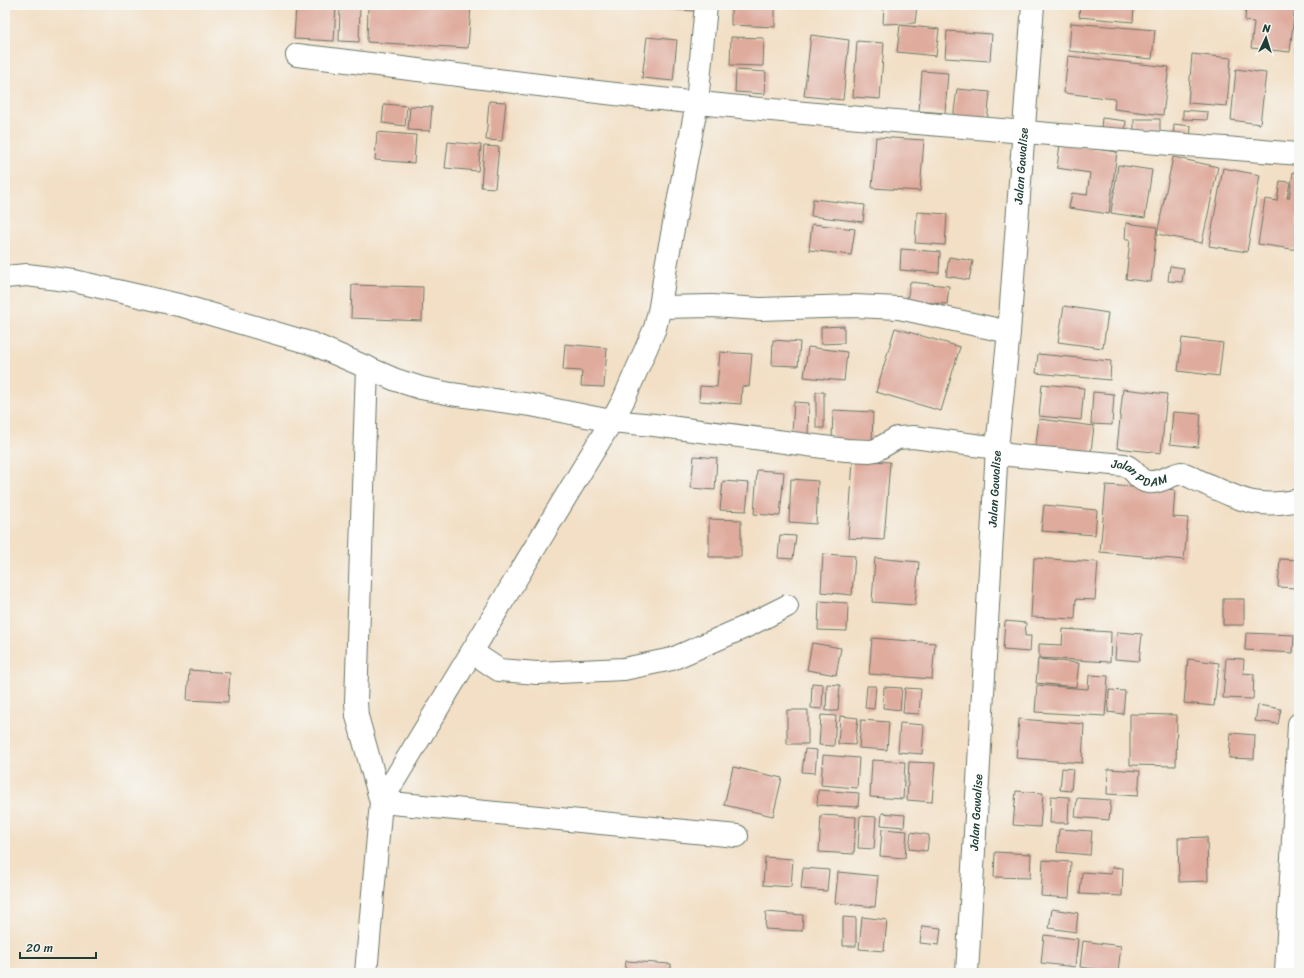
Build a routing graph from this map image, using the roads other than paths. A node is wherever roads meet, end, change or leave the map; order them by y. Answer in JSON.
{"nodes":[{"id":1,"x":706,"y":5,"type":"edge"},
{"id":2,"x":1033,"y":5,"type":"edge"},
{"id":3,"x":297,"y":55,"type":"dead end"},
{"id":4,"x":697,"y":103,"type":"junction"},
{"id":5,"x":1024,"y":132,"type":"junction"},
{"id":6,"x":1299,"y":154,"type":"edge"},
{"id":7,"x":5,"y":277,"type":"edge"},
{"id":8,"x":660,"y":307,"type":"junction"},
{"id":9,"x":1009,"y":332,"type":"junction"},
{"id":10,"x":367,"y":367,"type":"junction"},
{"id":11,"x":611,"y":421,"type":"junction"},
{"id":12,"x":997,"y":451,"type":"junction"},
{"id":13,"x":1299,"y":500,"type":"edge"},
{"id":14,"x":787,"y":606,"type":"dead end"},
{"id":15,"x":472,"y":652,"type":"junction"},
{"id":16,"x":1299,"y":724,"type":"edge"},
{"id":17,"x":381,"y":802,"type":"junction"},
{"id":18,"x":737,"y":836,"type":"dead end"},
{"id":19,"x":366,"y":973,"type":"edge"},
{"id":20,"x":967,"y":973,"type":"edge"},
{"id":21,"x":1286,"y":973,"type":"edge"}],
"edges":[{"from":1,"to":4,"type":"street"},
{"from":2,"to":5,"type":"street","name":"Jalan Gawalise"},
{"from":3,"to":4,"type":"street"},
{"from":4,"to":5,"type":"street"},
{"from":4,"to":8,"type":"street"},
{"from":5,"to":6,"type":"street"},
{"from":5,"to":9,"type":"street","name":"Jalan Gawalise"},
{"from":7,"to":10,"type":"street","name":"Jalan PDAM"},
{"from":8,"to":9,"type":"street"},
{"from":8,"to":11,"type":"street"},
{"from":9,"to":12,"type":"street","name":"Jalan Gawalise"},
{"from":10,"to":11,"type":"street","name":"Jalan PDAM"},
{"from":10,"to":17,"type":"street"},
{"from":11,"to":12,"type":"street","name":"Jalan PDAM"},
{"from":11,"to":15,"type":"street"},
{"from":12,"to":13,"type":"street","name":"Jalan PDAM"},
{"from":12,"to":20,"type":"street","name":"Jalan Gawalise"},
{"from":14,"to":15,"type":"street"},
{"from":15,"to":17,"type":"street"},
{"from":16,"to":21,"type":"street"},
{"from":17,"to":18,"type":"street"},
{"from":17,"to":19,"type":"street"}]}
